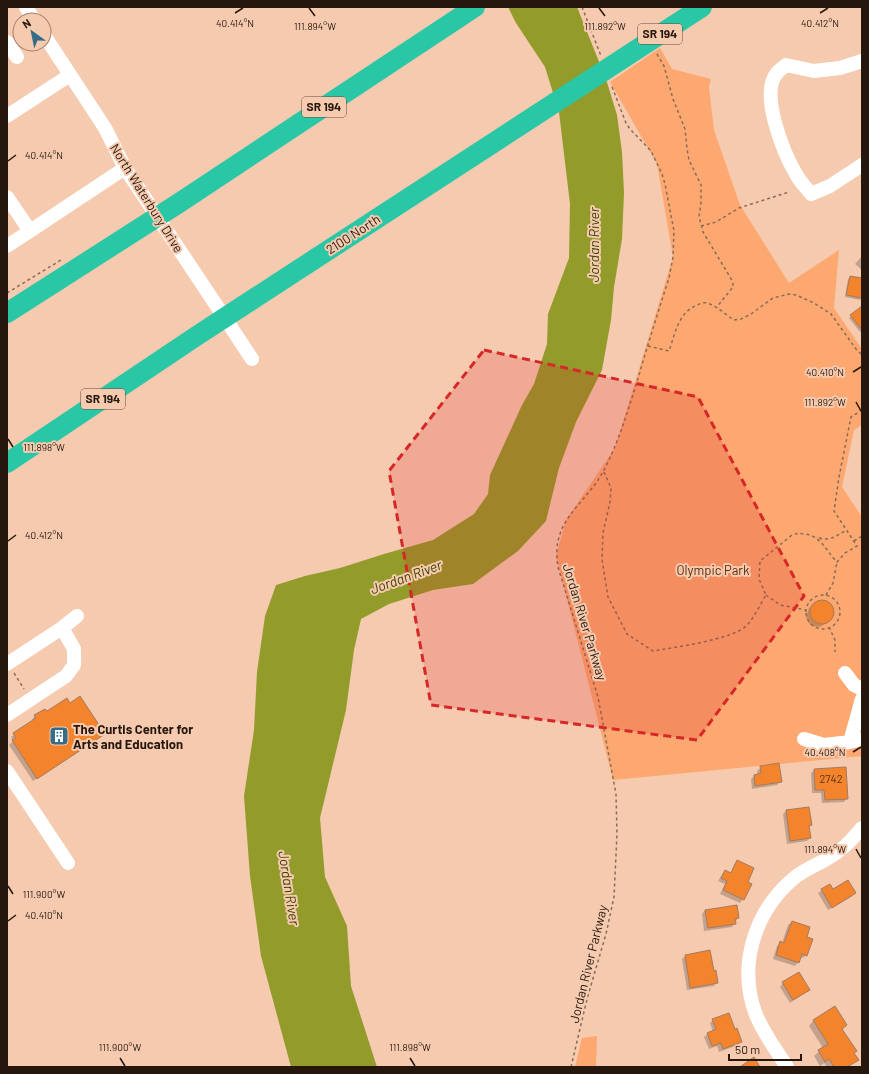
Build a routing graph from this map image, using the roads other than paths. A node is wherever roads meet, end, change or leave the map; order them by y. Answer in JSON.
{"nodes":[{"id":1,"x":702,"y":7,"type":"edge"},
{"id":2,"x":472,"y":9,"type":"edge"},
{"id":3,"x":7,"y":42,"type":"edge"},
{"id":4,"x":52,"y":47,"type":"edge"},
{"id":5,"x":17,"y":58,"type":"dead end"},
{"id":6,"x":862,"y":61,"type":"edge"},
{"id":7,"x":70,"y":75,"type":"junction"},
{"id":8,"x":7,"y":116,"type":"edge"},
{"id":9,"x":862,"y":165,"type":"edge"},
{"id":10,"x":125,"y":168,"type":"junction"},
{"id":11,"x":7,"y":197,"type":"edge"},
{"id":12,"x":30,"y":231,"type":"junction"},
{"id":13,"x":7,"y":246,"type":"edge"},
{"id":14,"x":7,"y":313,"type":"edge"},
{"id":15,"x":252,"y":359,"type":"dead end"},
{"id":16,"x":7,"y":463,"type":"edge"},
{"id":17,"x":77,"y":616,"type":"dead end"},
{"id":18,"x":62,"y":628,"type":"junction"},
{"id":19,"x":11,"y":669,"type":"edge"},
{"id":20,"x":845,"y":672,"type":"dead end"},
{"id":21,"x":862,"y":689,"type":"edge"},
{"id":22,"x":862,"y":699,"type":"edge"},
{"id":23,"x":7,"y":715,"type":"edge"},
{"id":24,"x":804,"y":739,"type":"dead end"},
{"id":25,"x":856,"y":741,"type":"edge"},
{"id":26,"x":7,"y":771,"type":"edge"},
{"id":27,"x":862,"y":828,"type":"edge"},
{"id":28,"x":68,"y":863,"type":"dead end"},
{"id":29,"x":787,"y":1067,"type":"edge"}],
"edges":[{"from":1,"to":16,"type":"highway","name":"2100 North","number":"SR 194"},
{"from":2,"to":14,"type":"highway","number":"SR 194"},
{"from":3,"to":5,"type":"street"},
{"from":4,"to":7,"type":"street","name":"North Waterbury Drive"},
{"from":6,"to":9,"type":"street"},
{"from":7,"to":8,"type":"street"},
{"from":7,"to":10,"type":"street","name":"North Waterbury Drive"},
{"from":10,"to":12,"type":"street"},
{"from":10,"to":15,"type":"street","name":"North Waterbury Drive"},
{"from":11,"to":12,"type":"street"},
{"from":12,"to":13,"type":"street"},
{"from":17,"to":18,"type":"street"},
{"from":18,"to":19,"type":"street"},
{"from":18,"to":23,"type":"street"},
{"from":20,"to":21,"type":"street"},
{"from":22,"to":25,"type":"street"},
{"from":24,"to":25,"type":"street"},
{"from":26,"to":28,"type":"street"},
{"from":27,"to":29,"type":"street"}]}
